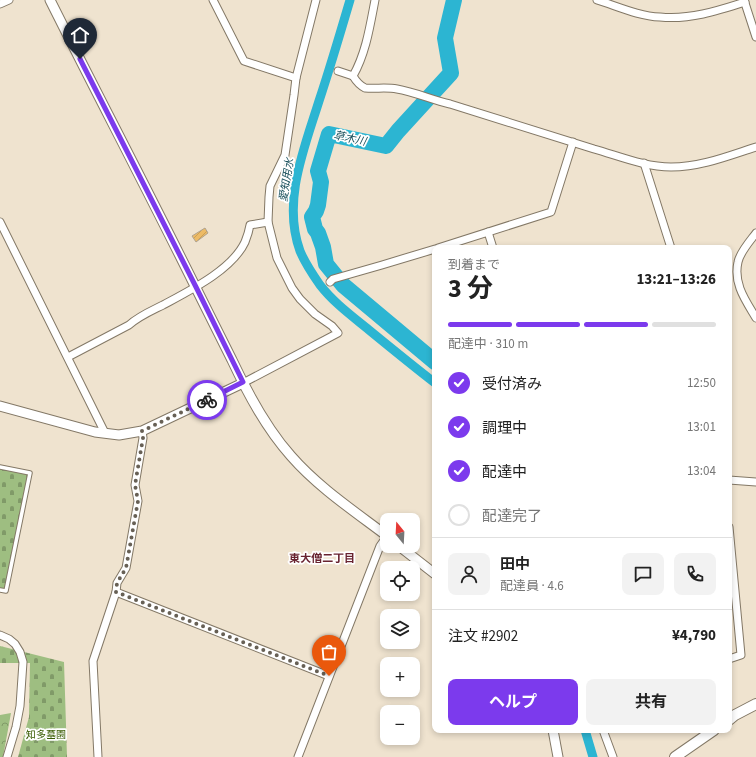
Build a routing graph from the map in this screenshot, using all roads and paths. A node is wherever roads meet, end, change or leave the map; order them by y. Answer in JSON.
{"nodes":[{"id":1,"x":9,"y":0,"type":"edge"},
{"id":2,"x":50,"y":0,"type":"edge"},
{"id":3,"x":213,"y":0,"type":"edge"},
{"id":4,"x":316,"y":0,"type":"edge"},
{"id":5,"x":375,"y":0,"type":"edge"},
{"id":6,"x":597,"y":0,"type":"edge"},
{"id":7,"x":745,"y":1,"type":"edge"},
{"id":8,"x":0,"y":4,"type":"edge"},
{"id":9,"x":756,"y":37,"type":"edge"},
{"id":10,"x":338,"y":71,"type":"dead end"},
{"id":11,"x":353,"y":76,"type":"junction"},
{"id":12,"x":296,"y":78,"type":"junction"},
{"id":13,"x":573,"y":142,"type":"junction"},
{"id":14,"x":756,"y":147,"type":"edge"},
{"id":15,"x":644,"y":164,"type":"junction"},
{"id":16,"x":0,"y":222,"type":"edge"},
{"id":17,"x":268,"y":222,"type":"junction"},
{"id":18,"x":488,"y":232,"type":"junction"},
{"id":19,"x":756,"y":233,"type":"edge"},
{"id":20,"x":447,"y":245,"type":"edge"},
{"id":21,"x":492,"y":245,"type":"edge"},
{"id":22,"x":670,"y":245,"type":"edge"},
{"id":23,"x":432,"y":250,"type":"edge"},
{"id":24,"x":330,"y":282,"type":"dead end"},
{"id":25,"x":196,"y":287,"type":"junction"},
{"id":26,"x":756,"y":318,"type":"edge"},
{"id":27,"x":68,"y":357,"type":"junction"},
{"id":28,"x":243,"y":382,"type":"junction"},
{"id":29,"x":0,"y":406,"type":"edge"},
{"id":30,"x":142,"y":431,"type":"junction"},
{"id":31,"x":105,"y":433,"type":"junction"},
{"id":32,"x":0,"y":468,"type":"edge"},
{"id":33,"x":732,"y":480,"type":"edge"},
{"id":34,"x":756,"y":482,"type":"edge"},
{"id":35,"x":380,"y":531,"type":"edge"},
{"id":36,"x":380,"y":546,"type":"edge"},
{"id":37,"x":408,"y":553,"type":"edge"},
{"id":38,"x":732,"y":559,"type":"edge"},
{"id":39,"x":432,"y":572,"type":"edge"},
{"id":40,"x":0,"y":590,"type":"edge"},
{"id":41,"x":116,"y":592,"type":"junction"},
{"id":42,"x":0,"y":635,"type":"edge"},
{"id":43,"x":732,"y":658,"type":"edge"},
{"id":44,"x":329,"y":676,"type":"junction"},
{"id":45,"x":756,"y":704,"type":"edge"},
{"id":46,"x":732,"y":718,"type":"edge"},
{"id":47,"x":554,"y":733,"type":"edge"},
{"id":48,"x":604,"y":733,"type":"edge"},
{"id":49,"x":710,"y":733,"type":"edge"},
{"id":50,"x":7,"y":757,"type":"edge"},
{"id":51,"x":98,"y":757,"type":"edge"},
{"id":52,"x":298,"y":757,"type":"edge"},
{"id":53,"x":558,"y":757,"type":"edge"},
{"id":54,"x":613,"y":757,"type":"edge"},
{"id":55,"x":675,"y":757,"type":"edge"}],
"edges":[{"from":1,"to":8,"type":"street"},
{"from":2,"to":25,"type":"street"},
{"from":3,"to":12,"type":"street"},
{"from":4,"to":12,"type":"street"},
{"from":5,"to":11,"type":"street"},
{"from":6,"to":7,"type":"street"},
{"from":7,"to":9,"type":"street"},
{"from":10,"to":11,"type":"street"},
{"from":11,"to":13,"type":"street"},
{"from":12,"to":17,"type":"street"},
{"from":13,"to":15,"type":"street"},
{"from":13,"to":18,"type":"street"},
{"from":14,"to":15,"type":"street"},
{"from":15,"to":22,"type":"street"},
{"from":16,"to":27,"type":"street"},
{"from":17,"to":25,"type":"street"},
{"from":17,"to":28,"type":"street"},
{"from":18,"to":20,"type":"street"},
{"from":18,"to":21,"type":"street"},
{"from":19,"to":26,"type":"street"},
{"from":23,"to":24,"type":"street"},
{"from":25,"to":27,"type":"street"},
{"from":25,"to":28,"type":"street"},
{"from":27,"to":31,"type":"street"},
{"from":28,"to":30,"type":"street"},
{"from":28,"to":35,"type":"street"},
{"from":29,"to":31,"type":"street"},
{"from":30,"to":31,"type":"street"},
{"from":30,"to":41,"type":"street"},
{"from":32,"to":40,"type":"lane"},
{"from":33,"to":34,"type":"street"},
{"from":36,"to":44,"type":"street"},
{"from":37,"to":39,"type":"street"},
{"from":38,"to":43,"type":"street"},
{"from":41,"to":44,"type":"street"},
{"from":41,"to":51,"type":"street"},
{"from":42,"to":50,"type":"street"},
{"from":44,"to":52,"type":"street"},
{"from":45,"to":46,"type":"main road"},
{"from":47,"to":53,"type":"street"},
{"from":48,"to":54,"type":"street"},
{"from":49,"to":55,"type":"main road"}]}
